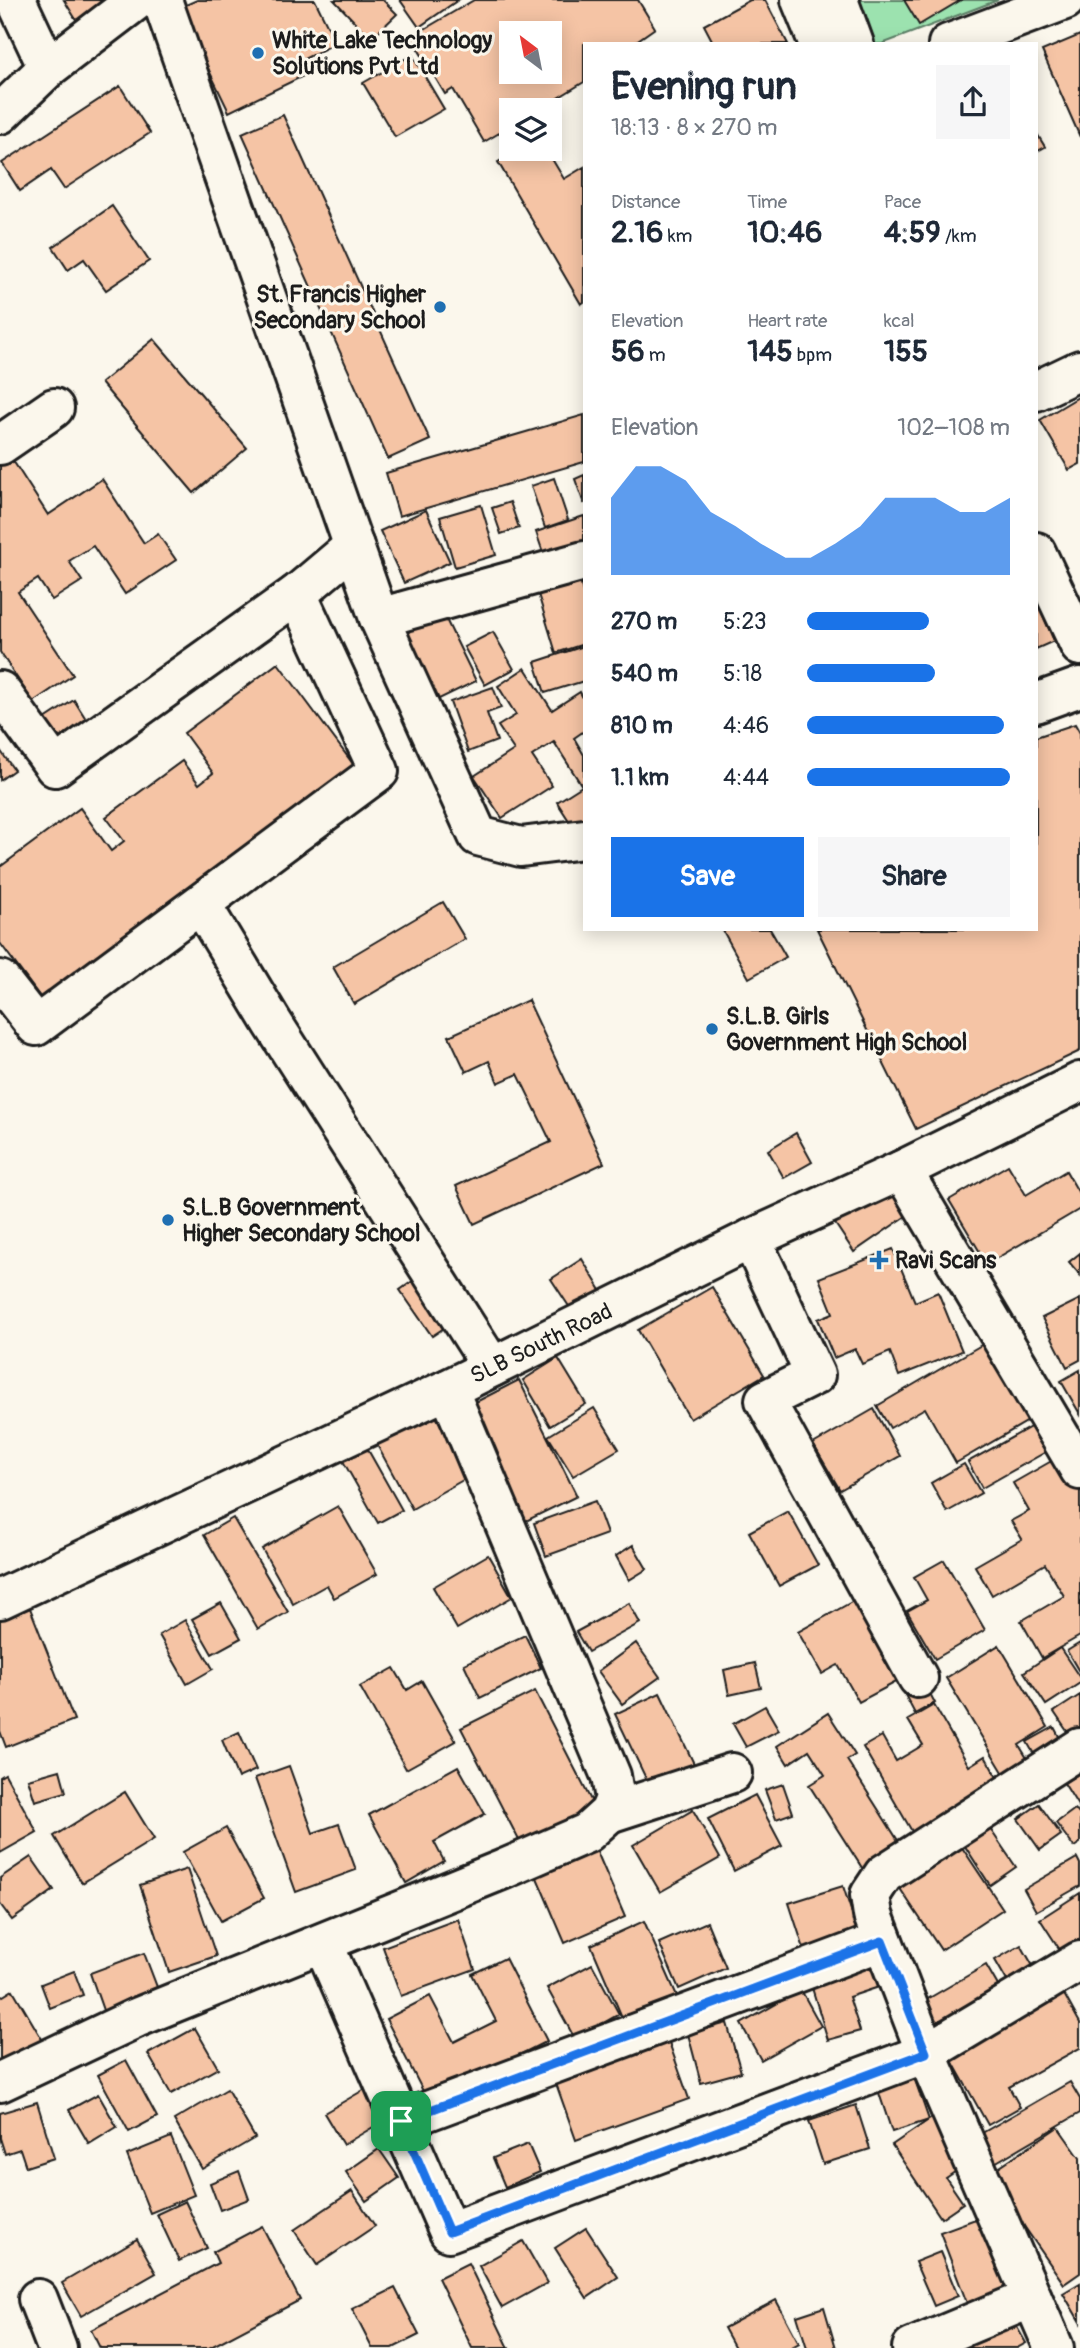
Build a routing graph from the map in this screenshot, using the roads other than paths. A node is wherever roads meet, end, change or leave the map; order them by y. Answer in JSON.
{"nodes":[{"id":1,"x":16,"y":0,"type":"edge"},
{"id":2,"x":137,"y":0,"type":"edge"},
{"id":3,"x":162,"y":0,"type":"edge"},
{"id":4,"x":801,"y":0,"type":"edge"},
{"id":5,"x":838,"y":0,"type":"edge"},
{"id":6,"x":1065,"y":0,"type":"edge"},
{"id":7,"x":818,"y":42,"type":"edge"},
{"id":8,"x":853,"y":42,"type":"edge"},
{"id":9,"x":953,"y":42,"type":"edge"},
{"id":10,"x":48,"y":68,"type":"junction"},
{"id":11,"x":0,"y":114,"type":"edge"},
{"id":12,"x":1080,"y":370,"type":"edge"},
{"id":13,"x":1038,"y":390,"type":"edge"},
{"id":14,"x":54,"y":408,"type":"dead end"},
{"id":15,"x":0,"y":445,"type":"edge"},
{"id":16,"x":354,"y":546,"type":"junction"},
{"id":17,"x":1038,"y":555,"type":"edge"},
{"id":18,"x":583,"y":561,"type":"edge"},
{"id":19,"x":298,"y":594,"type":"junction"},
{"id":20,"x":379,"y":618,"type":"junction"},
{"id":21,"x":1080,"y":646,"type":"edge"},
{"id":22,"x":1080,"y":687,"type":"edge"},
{"id":23,"x":0,"y":691,"type":"edge"},
{"id":24,"x":1038,"y":702,"type":"edge"},
{"id":25,"x":583,"y":839,"type":"edge"},
{"id":26,"x":201,"y":904,"type":"junction"},
{"id":27,"x":0,"y":980,"type":"edge"},
{"id":28,"x":1080,"y":1082,"type":"edge"},
{"id":29,"x":902,"y":1170,"type":"junction"},
{"id":30,"x":751,"y":1239,"type":"junction"},
{"id":31,"x":492,"y":1367,"type":"junction"},
{"id":32,"x":448,"y":1389,"type":"junction"},
{"id":33,"x":1080,"y":1470,"type":"edge"},
{"id":34,"x":0,"y":1599,"type":"edge"},
{"id":35,"x":918,"y":1678,"type":"dead end"},
{"id":36,"x":1080,"y":1748,"type":"edge"},
{"id":37,"x":732,"y":1773,"type":"dead end"},
{"id":38,"x":609,"y":1813,"type":"junction"},
{"id":39,"x":882,"y":1941,"type":"junction"},
{"id":40,"x":323,"y":1943,"type":"junction"},
{"id":41,"x":1080,"y":1961,"type":"edge"},
{"id":42,"x":926,"y":2053,"type":"junction"},
{"id":43,"x":0,"y":2082,"type":"edge"},
{"id":44,"x":401,"y":2121,"type":"junction"},
{"id":45,"x":1032,"y":2298,"type":"junction"},
{"id":46,"x":38,"y":2299,"type":"dead end"},
{"id":47,"x":1062,"y":2343,"type":"edge"},
{"id":48,"x":57,"y":2348,"type":"edge"},
{"id":49,"x":912,"y":2348,"type":"edge"}],
"edges":[{"from":1,"to":10,"type":"street"},
{"from":2,"to":10,"type":"street"},
{"from":3,"to":16,"type":"street"},
{"from":4,"to":7,"type":"street"},
{"from":5,"to":8,"type":"street"},
{"from":6,"to":9,"type":"street"},
{"from":10,"to":11,"type":"street"},
{"from":12,"to":13,"type":"street"},
{"from":14,"to":15,"type":"street"},
{"from":16,"to":19,"type":"street"},
{"from":16,"to":20,"type":"street"},
{"from":17,"to":21,"type":"street"},
{"from":18,"to":20,"type":"street"},
{"from":19,"to":23,"type":"street"},
{"from":19,"to":26,"type":"street"},
{"from":20,"to":25,"type":"street"},
{"from":22,"to":24,"type":"street"},
{"from":26,"to":27,"type":"street"},
{"from":26,"to":31,"type":"street"},
{"from":28,"to":29,"type":"street","name":"SLB South Road"},
{"from":29,"to":30,"type":"street","name":"SLB South Road"},
{"from":29,"to":33,"type":"street"},
{"from":30,"to":31,"type":"street","name":"SLB South Road"},
{"from":30,"to":35,"type":"street"},
{"from":31,"to":32,"type":"street","name":"SLB South Road"},
{"from":32,"to":34,"type":"street","name":"SLB South Road"},
{"from":32,"to":38,"type":"street"},
{"from":36,"to":39,"type":"street"},
{"from":37,"to":38,"type":"street"},
{"from":38,"to":40,"type":"street"},
{"from":39,"to":42,"type":"street"},
{"from":39,"to":44,"type":"street"},
{"from":40,"to":43,"type":"street"},
{"from":40,"to":44,"type":"street"},
{"from":41,"to":42,"type":"street"},
{"from":42,"to":44,"type":"street"},
{"from":42,"to":45,"type":"street"},
{"from":45,"to":47,"type":"street"},
{"from":45,"to":49,"type":"street"},
{"from":46,"to":48,"type":"street"}]}
